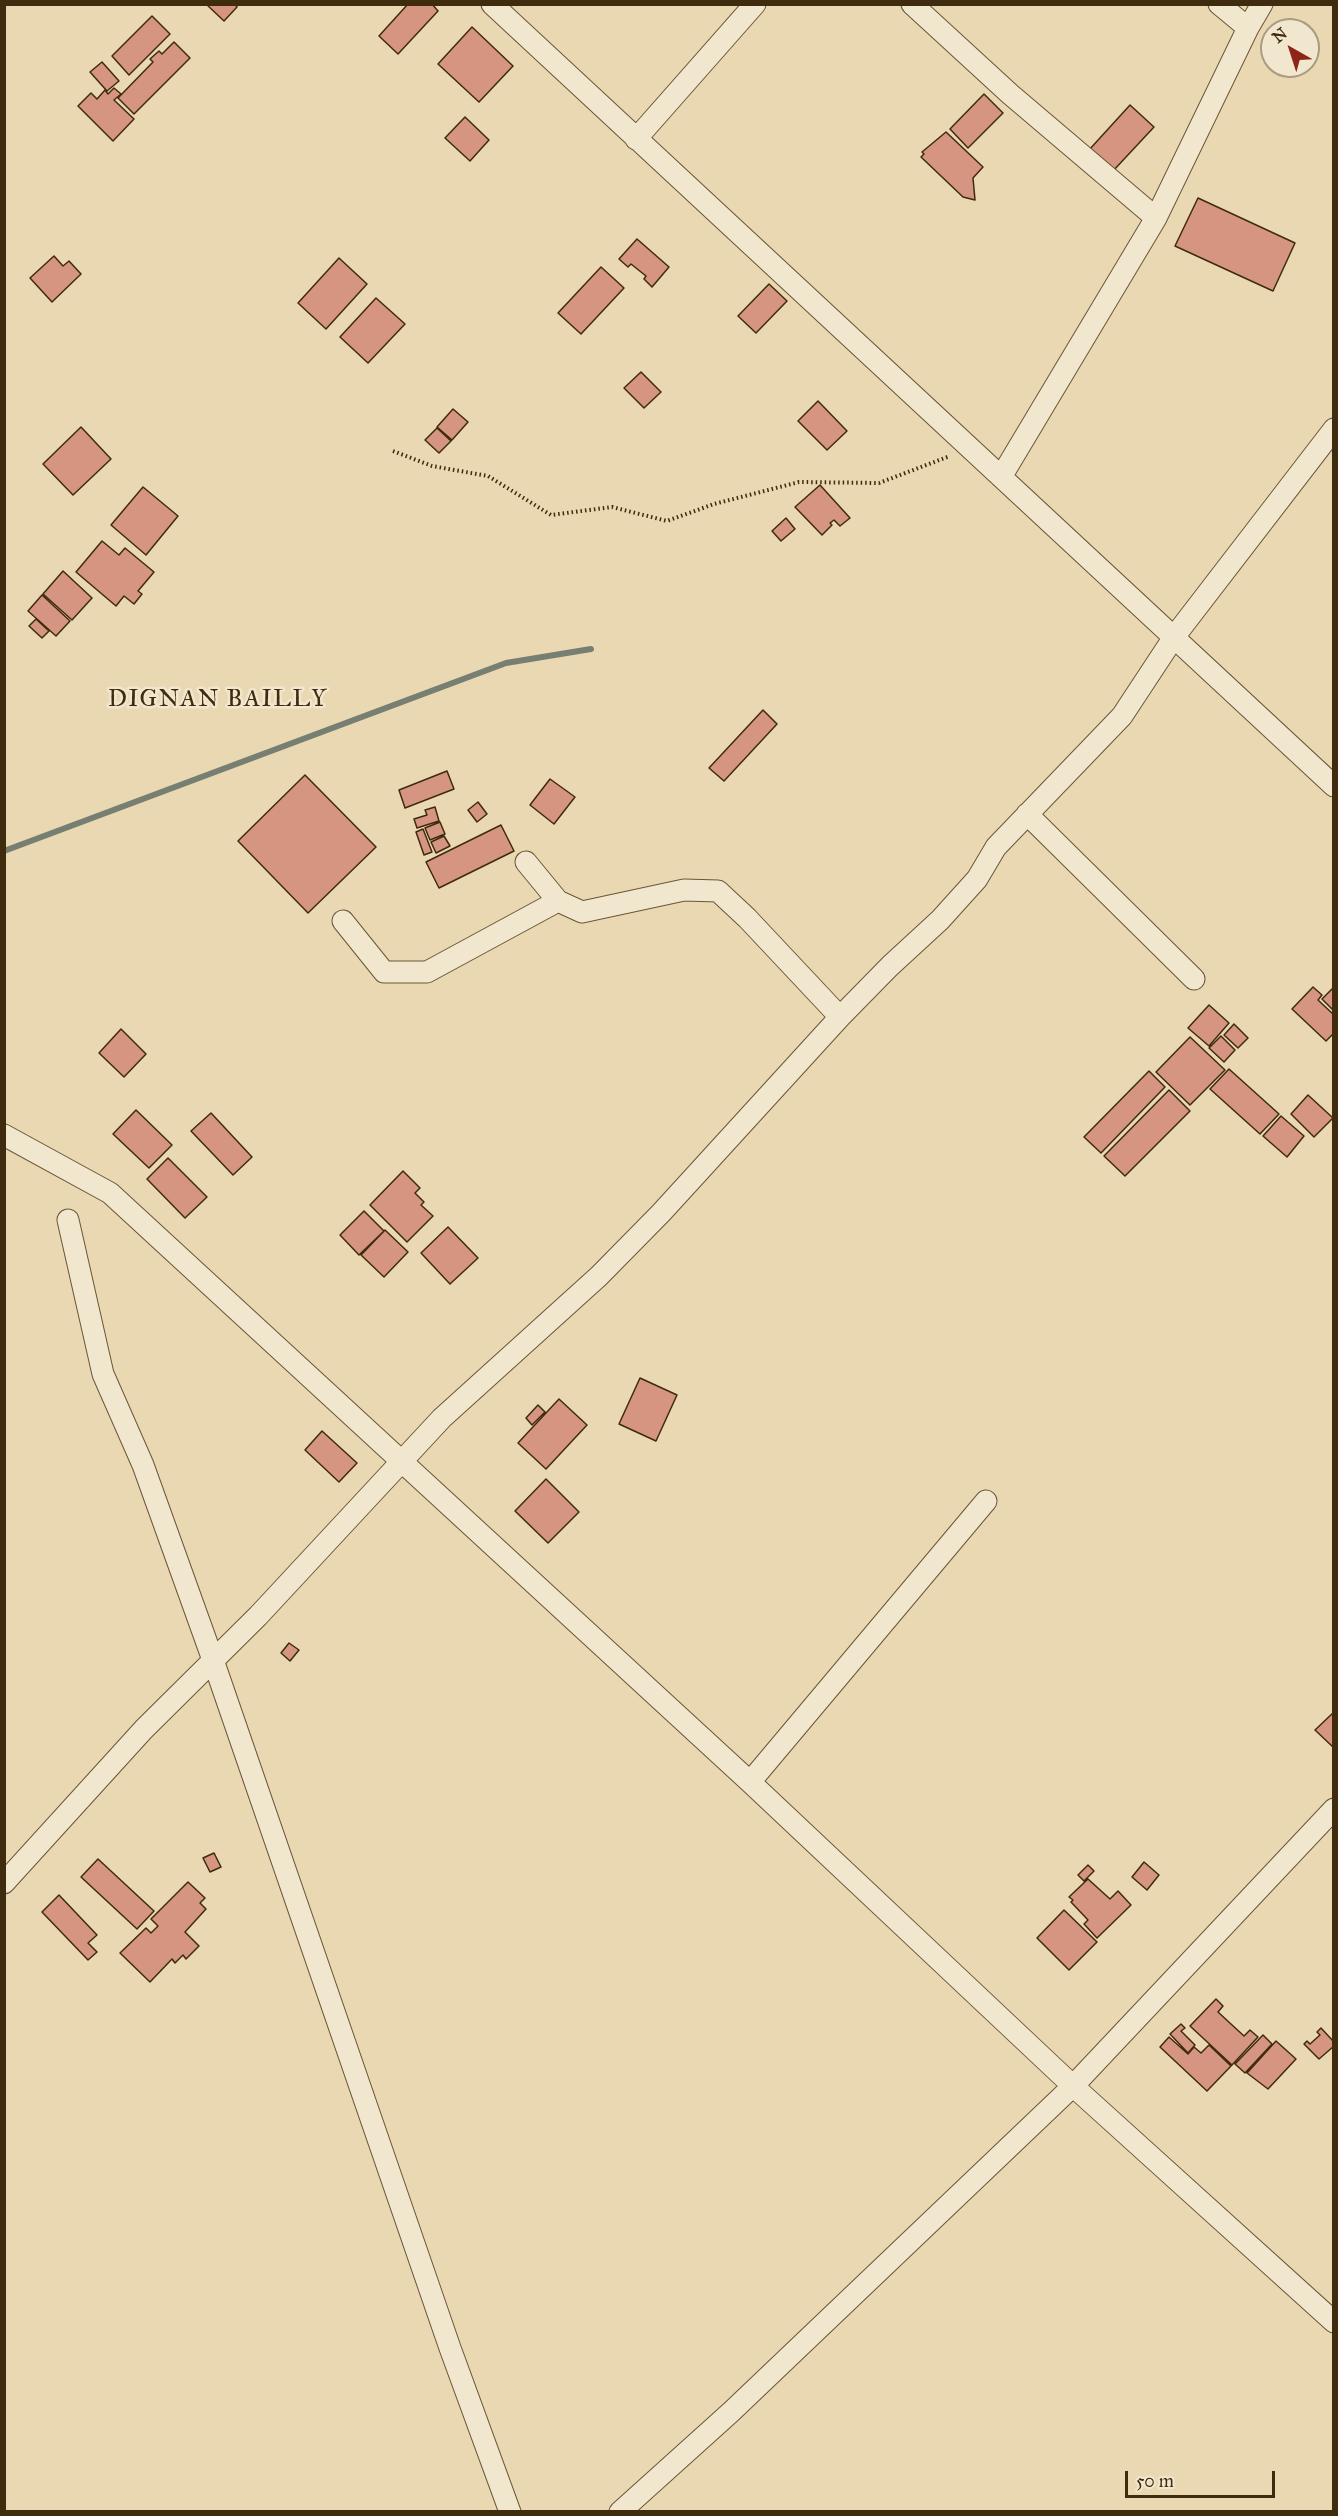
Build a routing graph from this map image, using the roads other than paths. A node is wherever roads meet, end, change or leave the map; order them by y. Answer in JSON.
{"nodes":[{"id":1,"x":492,"y":4,"type":"edge"},
{"id":2,"x":755,"y":4,"type":"edge"},
{"id":3,"x":912,"y":4,"type":"edge"},
{"id":4,"x":1219,"y":4,"type":"edge"},
{"id":5,"x":1262,"y":4,"type":"edge"},
{"id":6,"x":1248,"y":28,"type":"junction"},
{"id":7,"x":636,"y":138,"type":"junction"},
{"id":8,"x":1156,"y":218,"type":"junction"},
{"id":9,"x":1334,"y":429,"type":"edge"},
{"id":10,"x":1001,"y":477,"type":"junction"},
{"id":11,"x":1174,"y":637,"type":"junction"},
{"id":12,"x":1334,"y":786,"type":"edge"},
{"id":13,"x":1027,"y":814,"type":"junction"},
{"id":14,"x":526,"y":862,"type":"dead end"},
{"id":15,"x":558,"y":901,"type":"junction"},
{"id":16,"x":343,"y":921,"type":"dead end"},
{"id":17,"x":1194,"y":979,"type":"dead end"},
{"id":18,"x":840,"y":1017,"type":"junction"},
{"id":19,"x":4,"y":1135,"type":"edge"},
{"id":20,"x":68,"y":1220,"type":"dead end"},
{"id":21,"x":402,"y":1462,"type":"junction"},
{"id":22,"x":986,"y":1501,"type":"dead end"},
{"id":23,"x":213,"y":1660,"type":"junction"},
{"id":24,"x":750,"y":1782,"type":"junction"},
{"id":25,"x":1334,"y":1809,"type":"edge"},
{"id":26,"x":4,"y":1883,"type":"edge"},
{"id":27,"x":1073,"y":2086,"type":"junction"},
{"id":28,"x":1334,"y":2322,"type":"edge"},
{"id":29,"x":510,"y":2511,"type":"edge"},
{"id":30,"x":620,"y":2511,"type":"edge"}],
"edges":[{"from":1,"to":7,"type":"street"},
{"from":2,"to":7,"type":"street"},
{"from":3,"to":8,"type":"street"},
{"from":4,"to":6,"type":"street"},
{"from":5,"to":6,"type":"street"},
{"from":6,"to":8,"type":"street"},
{"from":7,"to":10,"type":"street"},
{"from":8,"to":10,"type":"street"},
{"from":9,"to":11,"type":"street"},
{"from":10,"to":11,"type":"street"},
{"from":11,"to":12,"type":"street"},
{"from":11,"to":13,"type":"street"},
{"from":13,"to":17,"type":"street"},
{"from":13,"to":18,"type":"street"},
{"from":14,"to":15,"type":"street"},
{"from":15,"to":16,"type":"street"},
{"from":15,"to":18,"type":"street"},
{"from":18,"to":21,"type":"street"},
{"from":19,"to":21,"type":"street"},
{"from":20,"to":23,"type":"street"},
{"from":21,"to":23,"type":"street"},
{"from":21,"to":24,"type":"street"},
{"from":22,"to":24,"type":"street"},
{"from":23,"to":26,"type":"street"},
{"from":23,"to":29,"type":"street"},
{"from":24,"to":27,"type":"street"},
{"from":25,"to":27,"type":"street"},
{"from":27,"to":28,"type":"street"},
{"from":27,"to":30,"type":"street"}]}
